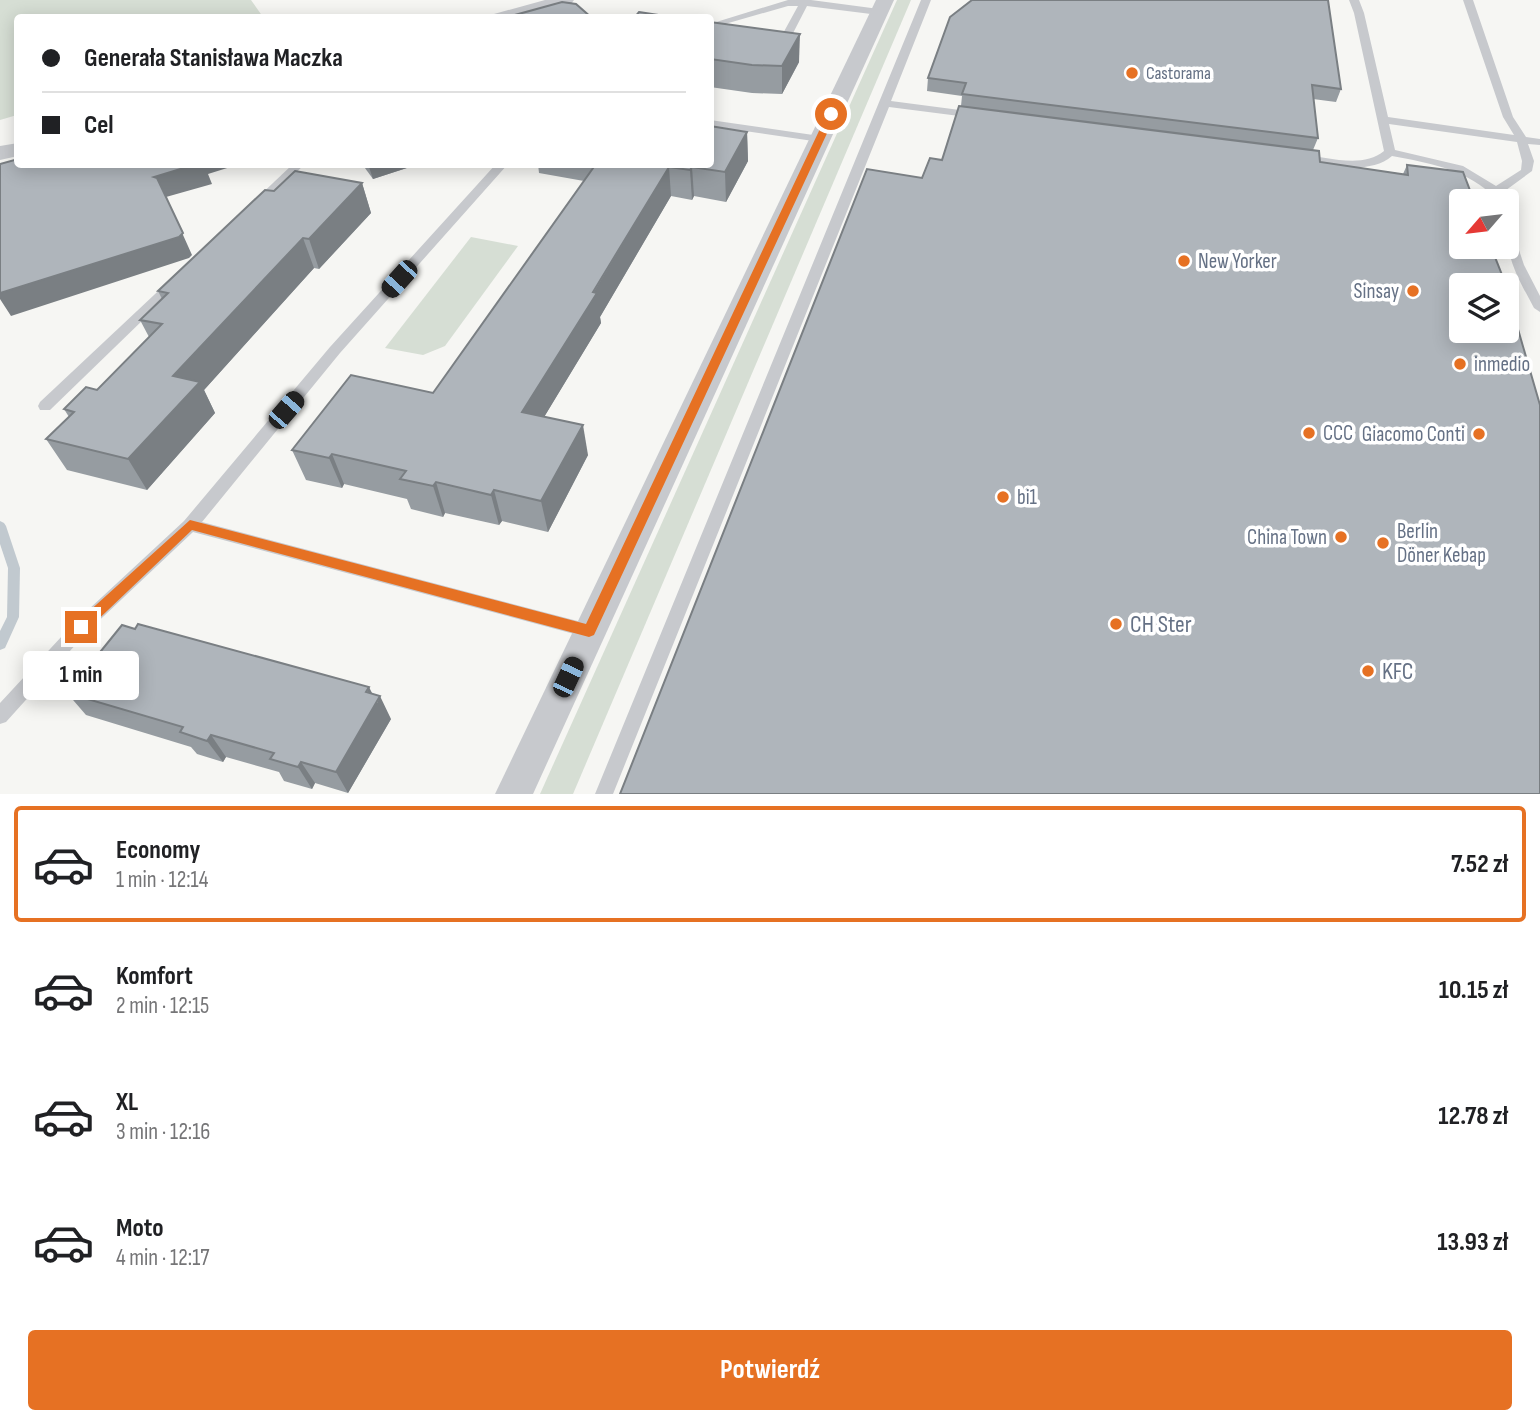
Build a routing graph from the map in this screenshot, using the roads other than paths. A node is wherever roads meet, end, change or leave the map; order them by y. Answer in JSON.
{"nodes":[{"id":1,"x":565,"y":0,"type":"edge"},
{"id":2,"x":926,"y":0,"type":"edge"},
{"id":3,"x":1354,"y":0,"type":"edge"},
{"id":4,"x":1468,"y":0,"type":"edge"},
{"id":5,"x":805,"y":2,"type":"edge"},
{"id":6,"x":882,"y":6,"type":"edge"},
{"id":7,"x":515,"y":14,"type":"edge"},
{"id":8,"x":718,"y":23,"type":"edge"},
{"id":9,"x":786,"y":37,"type":"edge"},
{"id":10,"x":885,"y":103,"type":"junction"},
{"id":11,"x":995,"y":117,"type":"edge"},
{"id":12,"x":1383,"y":120,"type":"junction"},
{"id":13,"x":714,"y":124,"type":"edge"},
{"id":14,"x":1521,"y":138,"type":"junction"},
{"id":15,"x":820,"y":139,"type":"junction"},
{"id":16,"x":1540,"y":142,"type":"edge"},
{"id":17,"x":1390,"y":152,"type":"junction"},
{"id":18,"x":1284,"y":155,"type":"edge"},
{"id":19,"x":296,"y":168,"type":"edge"},
{"id":20,"x":499,"y":168,"type":"edge"},
{"id":21,"x":1489,"y":189,"type":"edge"},
{"id":22,"x":1505,"y":189,"type":"edge"},
{"id":23,"x":248,"y":212,"type":"edge"},
{"id":24,"x":1516,"y":259,"type":"edge"},
{"id":25,"x":182,"y":275,"type":"edge"},
{"id":26,"x":1540,"y":308,"type":"edge"},
{"id":27,"x":45,"y":406,"type":"dead end"},
{"id":28,"x":190,"y":525,"type":"junction"},
{"id":29,"x":589,"y":631,"type":"junction"},
{"id":30,"x":0,"y":716,"type":"edge"},
{"id":31,"x":513,"y":794,"type":"edge"},
{"id":32,"x":604,"y":794,"type":"edge"}],
"edges":[{"from":1,"to":7,"type":"street"},
{"from":2,"to":10,"type":"lane"},
{"from":3,"to":12,"type":"lane"},
{"from":4,"to":14,"type":"lane"},
{"from":5,"to":6,"type":"lane"},
{"from":5,"to":8,"type":"lane"},
{"from":5,"to":9,"type":"lane"},
{"from":6,"to":15,"type":"street"},
{"from":10,"to":11,"type":"lane"},
{"from":10,"to":32,"type":"lane"},
{"from":12,"to":14,"type":"lane"},
{"from":12,"to":17,"type":"lane"},
{"from":13,"to":15,"type":"lane"},
{"from":14,"to":16,"type":"lane"},
{"from":14,"to":22,"type":"lane"},
{"from":15,"to":29,"type":"street"},
{"from":17,"to":18,"type":"lane"},
{"from":17,"to":21,"type":"lane"},
{"from":19,"to":23,"type":"lane"},
{"from":20,"to":28,"type":"lane"},
{"from":24,"to":26,"type":"lane"},
{"from":25,"to":27,"type":"lane"},
{"from":28,"to":29,"type":"lane"},
{"from":28,"to":30,"type":"lane"},
{"from":29,"to":31,"type":"street"}]}
